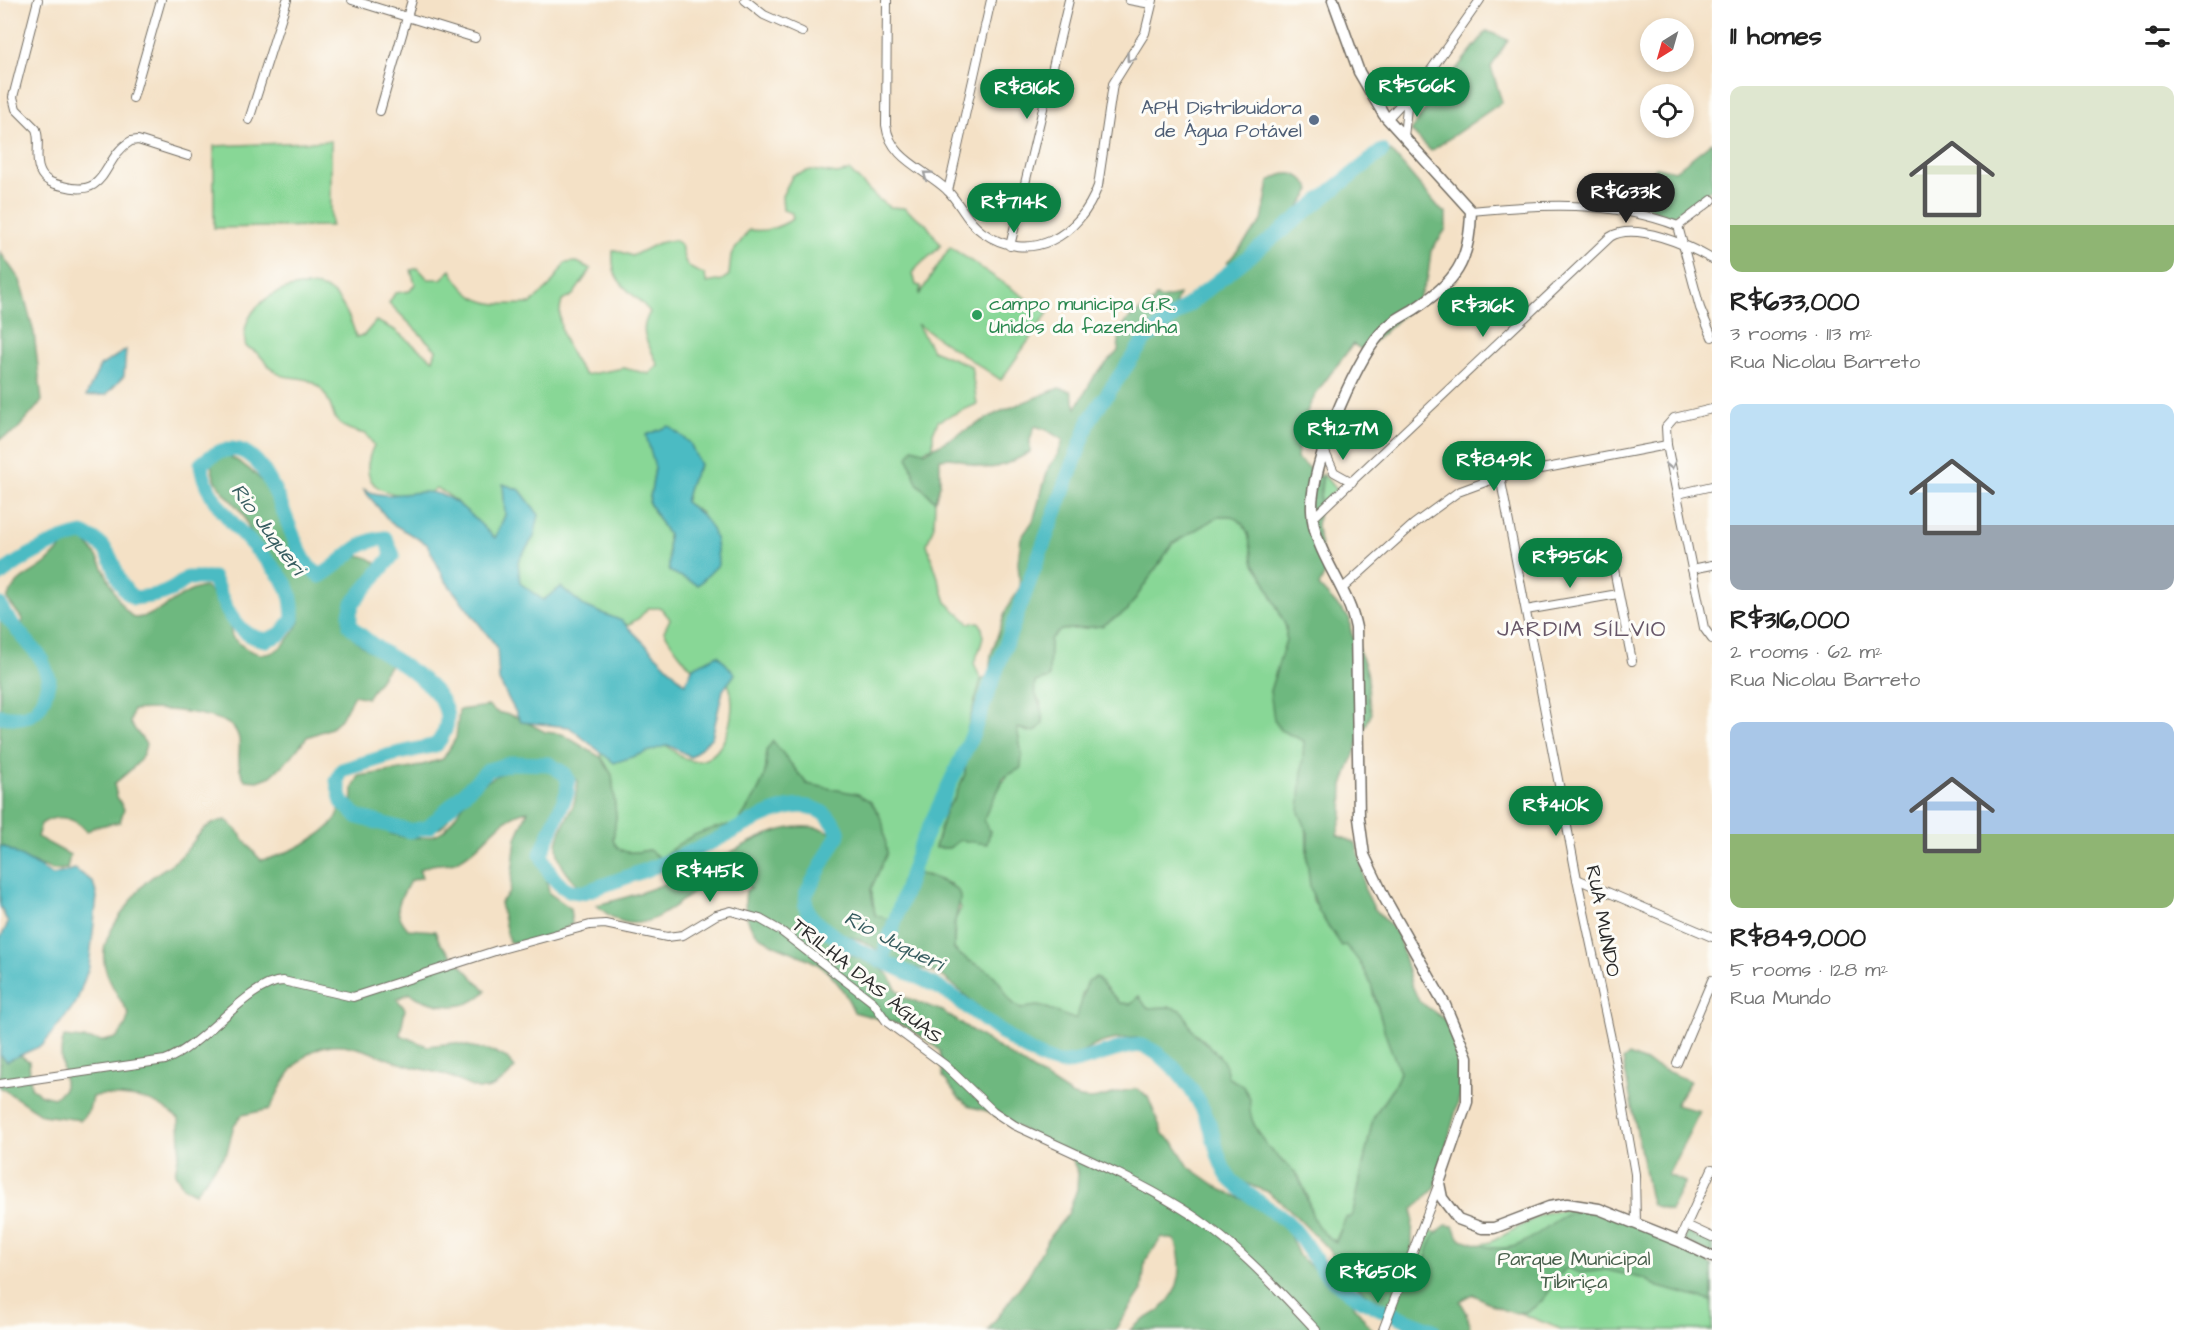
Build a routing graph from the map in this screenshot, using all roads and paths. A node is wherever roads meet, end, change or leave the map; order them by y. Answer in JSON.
{"nodes":[{"id":1,"x":39,"y":0,"type":"edge"},
{"id":2,"x":161,"y":0,"type":"edge"},
{"id":3,"x":287,"y":0,"type":"edge"},
{"id":4,"x":352,"y":0,"type":"edge"},
{"id":5,"x":412,"y":0,"type":"edge"},
{"id":6,"x":745,"y":0,"type":"edge"},
{"id":7,"x":887,"y":0,"type":"edge"},
{"id":8,"x":991,"y":0,"type":"edge"},
{"id":9,"x":1069,"y":0,"type":"edge"},
{"id":10,"x":1129,"y":0,"type":"edge"},
{"id":11,"x":1333,"y":0,"type":"edge"},
{"id":12,"x":1480,"y":0,"type":"edge"},
{"id":13,"x":1152,"y":2,"type":"edge"},
{"id":14,"x":407,"y":15,"type":"junction"},
{"id":15,"x":802,"y":32,"type":"dead end"},
{"id":16,"x":476,"y":38,"type":"dead end"},
{"id":17,"x":1408,"y":97,"type":"junction"},
{"id":18,"x":133,"y":98,"type":"dead end"},
{"id":19,"x":380,"y":111,"type":"dead end"},
{"id":20,"x":1387,"y":119,"type":"junction"},
{"id":21,"x":249,"y":120,"type":"dead end"},
{"id":22,"x":1404,"y":137,"type":"junction"},
{"id":23,"x":188,"y":156,"type":"dead end"},
{"id":24,"x":948,"y":191,"type":"junction"},
{"id":25,"x":1712,"y":200,"type":"edge"},
{"id":26,"x":1471,"y":211,"type":"junction"},
{"id":27,"x":1678,"y":226,"type":"junction"},
{"id":28,"x":1682,"y":242,"type":"junction"},
{"id":29,"x":1010,"y":246,"type":"junction"},
{"id":30,"x":1712,"y":259,"type":"edge"},
{"id":31,"x":1712,"y":337,"type":"edge"},
{"id":32,"x":1712,"y":410,"type":"edge"},
{"id":33,"x":1667,"y":444,"type":"junction"},
{"id":34,"x":1324,"y":450,"type":"junction"},
{"id":35,"x":1495,"y":450,"type":"dead end"},
{"id":36,"x":1499,"y":477,"type":"junction"},
{"id":37,"x":1352,"y":482,"type":"junction"},
{"id":38,"x":1712,"y":486,"type":"edge"},
{"id":39,"x":1678,"y":494,"type":"junction"},
{"id":40,"x":1312,"y":519,"type":"junction"},
{"id":41,"x":1611,"y":554,"type":"dead end"},
{"id":42,"x":1712,"y":565,"type":"edge"},
{"id":43,"x":1692,"y":569,"type":"junction"},
{"id":44,"x":1343,"y":588,"type":"junction"},
{"id":45,"x":1618,"y":594,"type":"junction"},
{"id":46,"x":1526,"y":610,"type":"junction"},
{"id":47,"x":1712,"y":639,"type":"edge"},
{"id":48,"x":1632,"y":661,"type":"dead end"},
{"id":49,"x":1577,"y":879,"type":"junction"},
{"id":50,"x":1712,"y":937,"type":"edge"},
{"id":51,"x":1712,"y":980,"type":"edge"},
{"id":52,"x":1677,"y":1063,"type":"dead end"},
{"id":53,"x":0,"y":1084,"type":"edge"},
{"id":54,"x":1712,"y":1169,"type":"edge"},
{"id":55,"x":1439,"y":1183,"type":"junction"},
{"id":56,"x":1636,"y":1223,"type":"junction"},
{"id":57,"x":1686,"y":1225,"type":"junction"},
{"id":58,"x":1712,"y":1237,"type":"edge"},
{"id":59,"x":1679,"y":1240,"type":"junction"},
{"id":60,"x":1712,"y":1257,"type":"edge"},
{"id":61,"x":1383,"y":1329,"type":"edge"},
{"id":62,"x":1316,"y":1330,"type":"edge"}],
"edges":[{"from":1,"to":23,"type":"street"},
{"from":2,"to":18,"type":"street"},
{"from":3,"to":21,"type":"street"},
{"from":4,"to":14,"type":"street"},
{"from":5,"to":14,"type":"street"},
{"from":6,"to":15,"type":"street"},
{"from":24,"to":7,"type":"street","one_way":true},
{"from":8,"to":24,"type":"street"},
{"from":9,"to":29,"type":"street"},
{"from":10,"to":13,"type":"street"},
{"from":11,"to":20,"type":"street"},
{"from":12,"to":17,"type":"street"},
{"from":13,"to":29,"type":"street","one_way":true},
{"from":14,"to":16,"type":"street"},
{"from":14,"to":19,"type":"street"},
{"from":17,"to":20,"type":"street"},
{"from":17,"to":22,"type":"street"},
{"from":20,"to":22,"type":"street"},
{"from":22,"to":26,"type":"street"},
{"from":24,"to":29,"type":"street"},
{"from":25,"to":27,"type":"street"},
{"from":26,"to":27,"type":"street"},
{"from":26,"to":34,"type":"street"},
{"from":27,"to":28,"type":"street"},
{"from":28,"to":30,"type":"street"},
{"from":28,"to":31,"type":"street"},
{"from":28,"to":37,"type":"street"},
{"from":32,"to":33,"type":"street"},
{"from":33,"to":36,"type":"street"},
{"from":33,"to":39,"type":"street","one_way":true},
{"from":34,"to":37,"type":"street"},
{"from":34,"to":40,"type":"street"},
{"from":35,"to":36,"type":"street","name":"RUA MUNDO"},
{"from":36,"to":44,"type":"street"},
{"from":36,"to":46,"type":"street","name":"RUA MUNDO"},
{"from":37,"to":40,"type":"street"},
{"from":38,"to":39,"type":"street"},
{"from":39,"to":43,"type":"street"},
{"from":40,"to":44,"type":"street"},
{"from":41,"to":45,"type":"street"},
{"from":42,"to":43,"type":"street"},
{"from":43,"to":47,"type":"street"},
{"from":44,"to":55,"type":"street"},
{"from":45,"to":46,"type":"street"},
{"from":45,"to":48,"type":"street"},
{"from":46,"to":49,"type":"street","name":"RUA MUNDO"},
{"from":49,"to":50,"type":"street"},
{"from":49,"to":56,"type":"street","name":"RUA MUNDO"},
{"from":51,"to":52,"type":"street"},
{"from":53,"to":62,"type":"street","name":"TRILHA DAS ÁGUAS"},
{"from":54,"to":57,"type":"street"},
{"from":55,"to":56,"type":"street"},
{"from":55,"to":61,"type":"street"},
{"from":56,"to":59,"type":"street"},
{"from":57,"to":58,"type":"street"},
{"from":57,"to":59,"type":"street"},
{"from":59,"to":60,"type":"street"}]}
